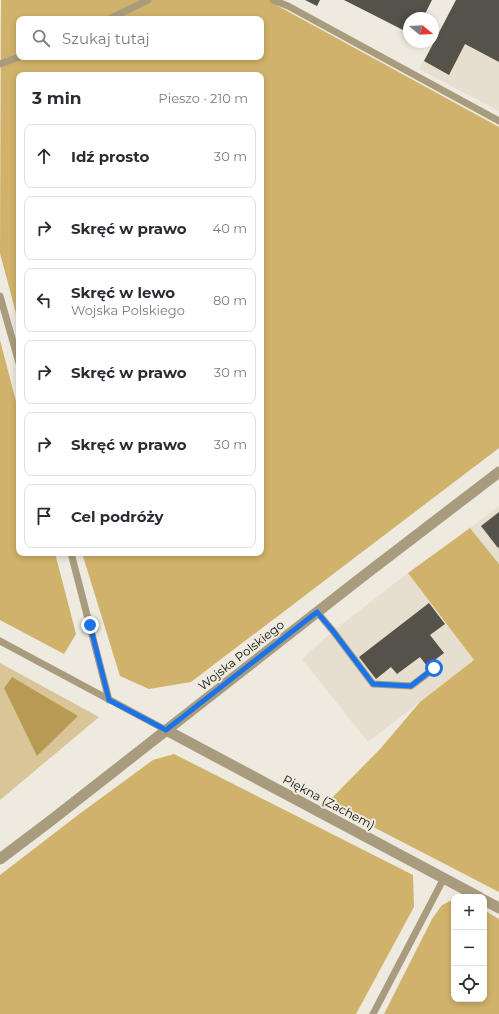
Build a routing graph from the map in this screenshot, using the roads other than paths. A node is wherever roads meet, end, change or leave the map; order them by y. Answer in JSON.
{"nodes":[{"id":1,"x":148,"y":0,"type":"edge"},
{"id":2,"x":274,"y":0,"type":"edge"},
{"id":3,"x":115,"y":16,"type":"edge"},
{"id":4,"x":16,"y":58,"type":"edge"},
{"id":5,"x":0,"y":64,"type":"edge"},
{"id":6,"x":499,"y":121,"type":"edge"},
{"id":7,"x":0,"y":296,"type":"edge"},
{"id":8,"x":16,"y":352,"type":"edge"},
{"id":9,"x":499,"y":472,"type":"edge"},
{"id":10,"x":72,"y":556,"type":"edge"},
{"id":11,"x":317,"y":612,"type":"junction"},
{"id":12,"x":0,"y":642,"type":"edge"},
{"id":13,"x":434,"y":668,"type":"dead end"},
{"id":14,"x":109,"y":700,"type":"junction"},
{"id":15,"x":166,"y":730,"type":"junction"},
{"id":16,"x":0,"y":859,"type":"edge"},
{"id":17,"x":444,"y":878,"type":"junction"},
{"id":18,"x":473,"y":894,"type":"edge"},
{"id":19,"x":487,"y":902,"type":"edge"},
{"id":20,"x":499,"y":908,"type":"edge"},
{"id":21,"x":372,"y":1014,"type":"edge"}],
"edges":[{"from":1,"to":3,"type":"lane"},
{"from":2,"to":6,"type":"lane"},
{"from":4,"to":5,"type":"lane"},
{"from":7,"to":8,"type":"lane"},
{"from":9,"to":11,"type":"street","name":"Wojska Polskiego"},
{"from":10,"to":14,"type":"lane"},
{"from":11,"to":13,"type":"lane"},
{"from":11,"to":15,"type":"street","name":"Wojska Polskiego"},
{"from":12,"to":14,"type":"lane"},
{"from":14,"to":15,"type":"lane"},
{"from":15,"to":16,"type":"street","name":"Wojska Polskiego"},
{"from":15,"to":17,"type":"street","name":"Piękna (Zachem)"},
{"from":17,"to":18,"type":"street","name":"Piękna (Zachem)"},
{"from":17,"to":21,"type":"lane"},
{"from":19,"to":20,"type":"street"}]}
